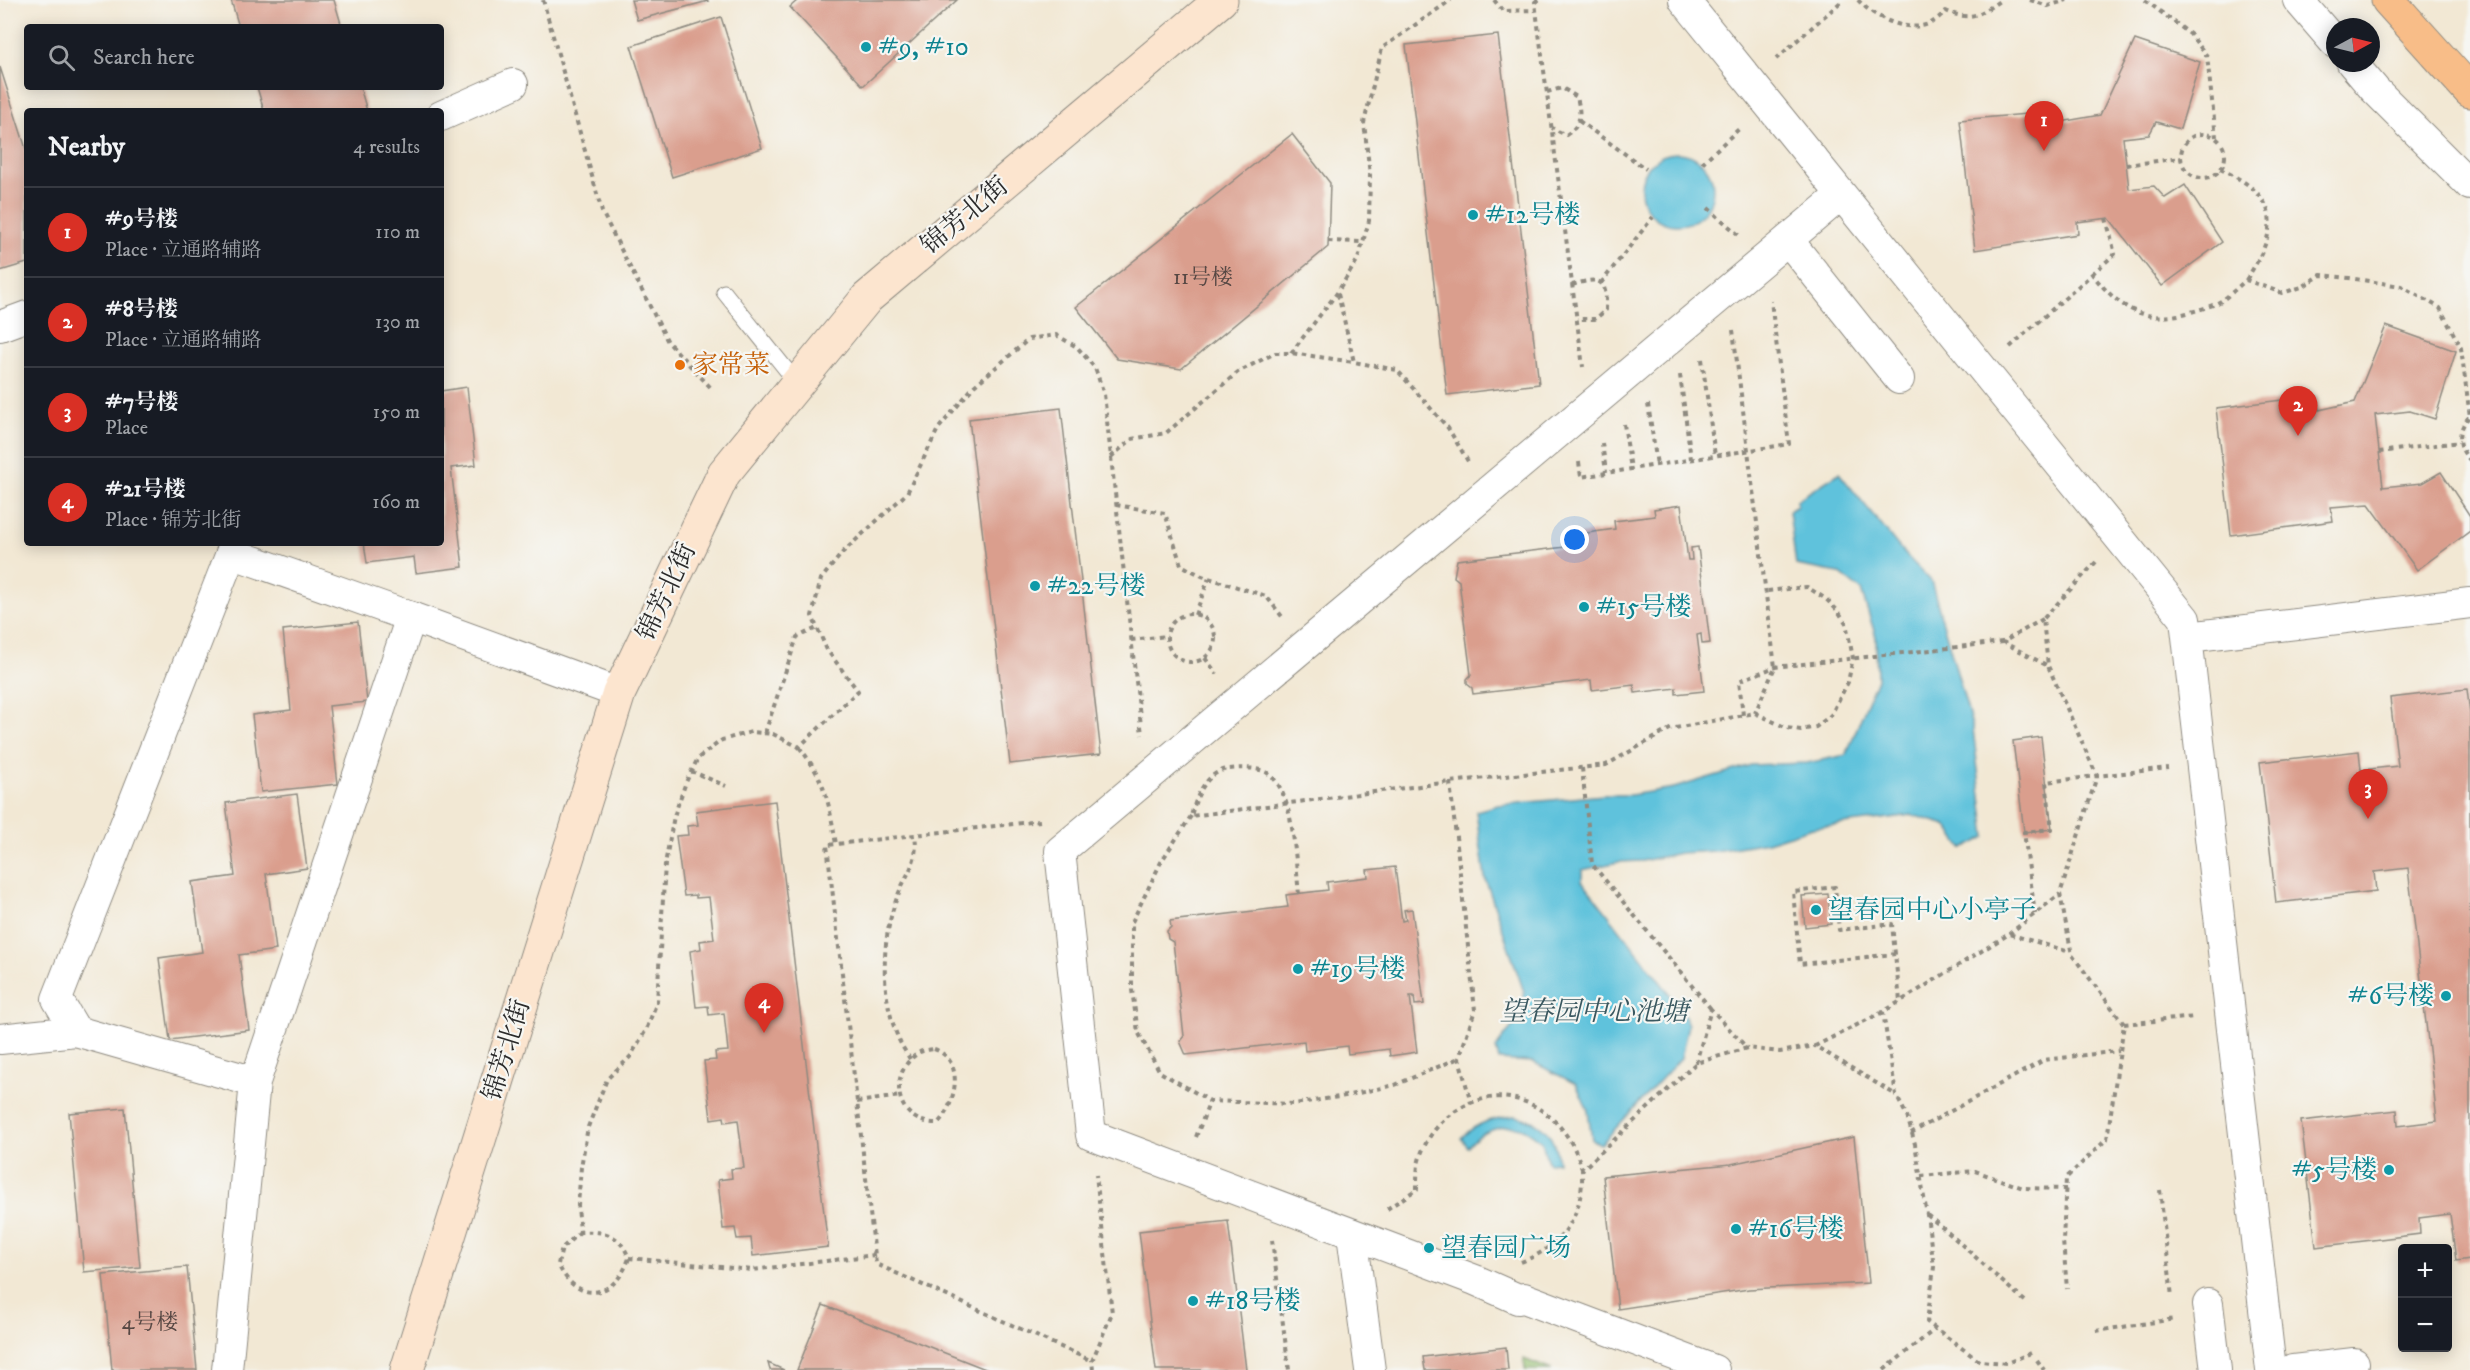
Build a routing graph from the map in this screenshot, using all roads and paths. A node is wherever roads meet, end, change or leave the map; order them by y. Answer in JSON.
{"nodes":[{"id":1,"x":543,"y":0,"type":"edge"},
{"id":2,"x":1221,"y":0,"type":"edge"},
{"id":3,"x":1451,"y":0,"type":"edge"},
{"id":4,"x":1494,"y":0,"type":"edge"},
{"id":5,"x":1538,"y":0,"type":"edge"},
{"id":6,"x":1684,"y":0,"type":"edge"},
{"id":7,"x":1843,"y":0,"type":"edge"},
{"id":8,"x":1858,"y":0,"type":"edge"},
{"id":9,"x":2001,"y":0,"type":"edge"},
{"id":10,"x":2030,"y":0,"type":"edge"},
{"id":11,"x":2067,"y":0,"type":"edge"},
{"id":12,"x":2145,"y":0,"type":"edge"},
{"id":13,"x":2298,"y":0,"type":"edge"},
{"id":14,"x":2388,"y":0,"type":"edge"},
{"id":15,"x":1536,"y":10,"type":"junction"},
{"id":16,"x":2326,"y":33,"type":"edge"},
{"id":17,"x":2360,"y":72,"type":"edge"},
{"id":18,"x":513,"y":84,"type":"dead end"},
{"id":19,"x":2470,"y":91,"type":"edge"},
{"id":20,"x":1547,"y":92,"type":"junction"},
{"id":21,"x":1758,"y":92,"type":"junction"},
{"id":22,"x":444,"y":115,"type":"edge"},
{"id":23,"x":1579,"y":121,"type":"junction"},
{"id":24,"x":1552,"y":128,"type":"junction"},
{"id":25,"x":2216,"y":137,"type":"junction"},
{"id":26,"x":2181,"y":158,"type":"junction"},
{"id":27,"x":1702,"y":163,"type":"dead end"},
{"id":28,"x":2126,"y":165,"type":"dead end"},
{"id":29,"x":1646,"y":169,"type":"dead end"},
{"id":30,"x":2220,"y":169,"type":"junction"},
{"id":31,"x":2470,"y":185,"type":"edge"},
{"id":32,"x":1841,"y":195,"type":"junction"},
{"id":33,"x":1653,"y":217,"type":"dead end"},
{"id":34,"x":2106,"y":218,"type":"dead end"},
{"id":35,"x":1328,"y":241,"type":"dead end"},
{"id":36,"x":1363,"y":242,"type":"junction"},
{"id":37,"x":1776,"y":249,"type":"junction"},
{"id":38,"x":2092,"y":274,"type":"junction"},
{"id":39,"x":2246,"y":280,"type":"junction"},
{"id":40,"x":1601,"y":283,"type":"junction"},
{"id":41,"x":1572,"y":285,"type":"junction"},
{"id":42,"x":1727,"y":291,"type":"junction"},
{"id":43,"x":724,"y":292,"type":"dead end"},
{"id":44,"x":1338,"y":293,"type":"junction"},
{"id":45,"x":24,"y":317,"type":"edge"},
{"id":46,"x":1577,"y":319,"type":"junction"},
{"id":47,"x":0,"y":326,"type":"edge"},
{"id":48,"x":1685,"y":326,"type":"junction"},
{"id":49,"x":1291,"y":352,"type":"junction"},
{"id":50,"x":1354,"y":362,"type":"junction"},
{"id":51,"x":1642,"y":362,"type":"junction"},
{"id":52,"x":1983,"y":370,"type":"junction"},
{"id":53,"x":1899,"y":379,"type":"dead end"},
{"id":54,"x":797,"y":383,"type":"junction"},
{"id":55,"x":712,"y":389,"type":"dead end"},
{"id":56,"x":1588,"y":408,"type":"junction"},
{"id":57,"x":2470,"y":417,"type":"edge"},
{"id":58,"x":2460,"y":442,"type":"junction"},
{"id":59,"x":1749,"y":450,"type":"junction"},
{"id":60,"x":2379,"y":452,"type":"dead end"},
{"id":61,"x":1715,"y":456,"type":"junction"},
{"id":62,"x":1111,"y":458,"type":"junction"},
{"id":63,"x":1691,"y":459,"type":"junction"},
{"id":64,"x":2470,"y":460,"type":"edge"},
{"id":65,"x":1656,"y":465,"type":"junction"},
{"id":66,"x":1581,"y":477,"type":"dead end"},
{"id":67,"x":1487,"y":492,"type":"junction"},
{"id":68,"x":1116,"y":505,"type":"junction"},
{"id":69,"x":2119,"y":537,"type":"junction"},
{"id":70,"x":233,"y":548,"type":"edge"},
{"id":71,"x":1209,"y":578,"type":"junction"},
{"id":72,"x":1767,"y":591,"type":"junction"},
{"id":73,"x":2470,"y":603,"type":"edge"},
{"id":74,"x":1195,"y":615,"type":"junction"},
{"id":75,"x":411,"y":617,"type":"junction"},
{"id":76,"x":2043,"y":619,"type":"junction"},
{"id":77,"x":817,"y":628,"type":"junction"},
{"id":78,"x":1167,"y":636,"type":"junction"},
{"id":79,"x":2188,"y":638,"type":"junction"},
{"id":80,"x":1131,"y":640,"type":"junction"},
{"id":81,"x":2003,"y":642,"type":"junction"},
{"id":82,"x":1305,"y":645,"type":"junction"},
{"id":83,"x":1853,"y":658,"type":"junction"},
{"id":84,"x":2048,"y":666,"type":"junction"},
{"id":85,"x":1775,"y":667,"type":"junction"},
{"id":86,"x":619,"y":693,"type":"junction"},
{"id":87,"x":1755,"y":713,"type":"junction"},
{"id":88,"x":1743,"y":715,"type":"junction"},
{"id":89,"x":765,"y":733,"type":"junction"},
{"id":90,"x":799,"y":747,"type":"junction"},
{"id":91,"x":2202,"y":764,"type":"junction"},
{"id":92,"x":1582,"y":768,"type":"junction"},
{"id":93,"x":691,"y":771,"type":"junction"},
{"id":94,"x":2097,"y":776,"type":"junction"},
{"id":95,"x":1147,"y":778,"type":"junction"},
{"id":96,"x":1450,"y":782,"type":"junction"},
{"id":97,"x":726,"y":786,"type":"dead end"},
{"id":98,"x":1288,"y":803,"type":"junction"},
{"id":99,"x":1191,"y":816,"type":"junction"},
{"id":100,"x":1045,"y":821,"type":"dead end"},
{"id":101,"x":915,"y":835,"type":"junction"},
{"id":102,"x":836,"y":843,"type":"junction"},
{"id":103,"x":1299,"y":894,"type":"dead end"},
{"id":104,"x":2060,"y":894,"type":"junction"},
{"id":105,"x":2035,"y":914,"type":"junction"},
{"id":106,"x":2009,"y":934,"type":"junction"},
{"id":107,"x":2070,"y":952,"type":"junction"},
{"id":108,"x":1894,"y":954,"type":"junction"},
{"id":109,"x":1900,"y":1001,"type":"junction"},
{"id":110,"x":1711,"y":1009,"type":"junction"},
{"id":111,"x":1883,"y":1012,"type":"junction"},
{"id":112,"x":2229,"y":1014,"type":"junction"},
{"id":113,"x":2124,"y":1024,"type":"junction"},
{"id":114,"x":76,"y":1031,"type":"junction"},
{"id":115,"x":0,"y":1039,"type":"edge"},
{"id":116,"x":1815,"y":1047,"type":"junction"},
{"id":117,"x":1747,"y":1048,"type":"junction"},
{"id":118,"x":2119,"y":1051,"type":"junction"},
{"id":119,"x":1458,"y":1058,"type":"junction"},
{"id":120,"x":910,"y":1059,"type":"junction"},
{"id":121,"x":1696,"y":1063,"type":"junction"},
{"id":122,"x":255,"y":1082,"type":"junction"},
{"id":123,"x":1896,"y":1095,"type":"junction"},
{"id":124,"x":900,"y":1096,"type":"junction"},
{"id":125,"x":857,"y":1102,"type":"junction"},
{"id":126,"x":1470,"y":1103,"type":"junction"},
{"id":127,"x":1911,"y":1133,"type":"junction"},
{"id":128,"x":1091,"y":1135,"type":"junction"},
{"id":129,"x":1582,"y":1170,"type":"junction"},
{"id":130,"x":1921,"y":1176,"type":"junction"},
{"id":131,"x":2066,"y":1189,"type":"junction"},
{"id":132,"x":2160,"y":1190,"type":"dead end"},
{"id":133,"x":1267,"y":1202,"type":"junction"},
{"id":134,"x":1927,"y":1215,"type":"junction"},
{"id":135,"x":580,"y":1232,"type":"junction"},
{"id":136,"x":1352,"y":1234,"type":"junction"},
{"id":137,"x":875,"y":1255,"type":"junction"},
{"id":138,"x":629,"y":1258,"type":"junction"},
{"id":139,"x":1475,"y":1280,"type":"junction"},
{"id":140,"x":2067,"y":1289,"type":"dead end"},
{"id":141,"x":2025,"y":1301,"type":"dead end"},
{"id":142,"x":2208,"y":1305,"type":"dead end"},
{"id":143,"x":1935,"y":1329,"type":"junction"},
{"id":144,"x":2096,"y":1331,"type":"dead end"},
{"id":145,"x":2031,"y":1353,"type":"dead end"},
{"id":146,"x":2037,"y":1360,"type":"dead end"},
{"id":147,"x":1092,"y":1361,"type":"junction"},
{"id":148,"x":2354,"y":1363,"type":"dead end"},
{"id":149,"x":228,"y":1370,"type":"edge"},
{"id":150,"x":407,"y":1370,"type":"edge"},
{"id":151,"x":1093,"y":1370,"type":"edge"},
{"id":152,"x":1288,"y":1370,"type":"edge"},
{"id":153,"x":1370,"y":1370,"type":"edge"},
{"id":154,"x":1714,"y":1370,"type":"edge"},
{"id":155,"x":1884,"y":1370,"type":"edge"},
{"id":156,"x":2044,"y":1370,"type":"edge"},
{"id":157,"x":2216,"y":1370,"type":"edge"},
{"id":158,"x":2271,"y":1370,"type":"edge"},
{"id":159,"x":2294,"y":1370,"type":"edge"}],
"edges":[{"from":1,"to":55,"type":"path"},
{"from":2,"to":54,"type":"street","name":"锦芳北街"},
{"from":3,"to":36,"type":"path"},
{"from":4,"to":15,"type":"path"},
{"from":5,"to":15,"type":"path"},
{"from":6,"to":21,"type":"street"},
{"from":7,"to":21,"type":"path"},
{"from":8,"to":9,"type":"path"},
{"from":10,"to":11,"type":"path"},
{"from":12,"to":25,"type":"path"},
{"from":13,"to":16,"type":"street"},
{"from":14,"to":19,"type":"main road"},
{"from":15,"to":20,"type":"path"},
{"from":17,"to":31,"type":"street"},
{"from":18,"to":22,"type":"street"},
{"from":20,"to":23,"type":"path"},
{"from":20,"to":24,"type":"path"},
{"from":21,"to":27,"type":"path"},
{"from":21,"to":32,"type":"street"},
{"from":23,"to":24,"type":"path"},
{"from":23,"to":29,"type":"path"},
{"from":24,"to":41,"type":"path"},
{"from":25,"to":26,"type":"path"},
{"from":25,"to":30,"type":"path"},
{"from":26,"to":28,"type":"path"},
{"from":26,"to":30,"type":"path"},
{"from":30,"to":39,"type":"path"},
{"from":32,"to":37,"type":"street"},
{"from":32,"to":52,"type":"street"},
{"from":33,"to":40,"type":"path"},
{"from":34,"to":38,"type":"path"},
{"from":35,"to":36,"type":"path"},
{"from":36,"to":44,"type":"path"},
{"from":37,"to":42,"type":"street"},
{"from":37,"to":53,"type":"street"},
{"from":37,"to":59,"type":"path"},
{"from":38,"to":39,"type":"path"},
{"from":38,"to":52,"type":"path"},
{"from":39,"to":57,"type":"path"},
{"from":40,"to":41,"type":"path"},
{"from":40,"to":46,"type":"path"},
{"from":41,"to":46,"type":"path"},
{"from":42,"to":48,"type":"street"},
{"from":42,"to":59,"type":"path"},
{"from":43,"to":54,"type":"lane"},
{"from":44,"to":49,"type":"path"},
{"from":44,"to":50,"type":"path"},
{"from":45,"to":47,"type":"street"},
{"from":46,"to":56,"type":"path"},
{"from":48,"to":51,"type":"street"},
{"from":48,"to":61,"type":"path"},
{"from":48,"to":63,"type":"path"},
{"from":49,"to":50,"type":"path"},
{"from":49,"to":62,"type":"path"},
{"from":50,"to":67,"type":"path"},
{"from":51,"to":56,"type":"street"},
{"from":51,"to":65,"type":"path"},
{"from":52,"to":69,"type":"street"},
{"from":54,"to":86,"type":"street","name":"锦芳北街"},
{"from":56,"to":67,"type":"street"},
{"from":57,"to":58,"type":"path"},
{"from":58,"to":60,"type":"path"},
{"from":58,"to":64,"type":"path"},
{"from":59,"to":61,"type":"path"},
{"from":59,"to":72,"type":"path"},
{"from":61,"to":63,"type":"path"},
{"from":62,"to":68,"type":"path"},
{"from":62,"to":77,"type":"path"},
{"from":63,"to":65,"type":"path"},
{"from":65,"to":66,"type":"path"},
{"from":67,"to":82,"type":"street"},
{"from":68,"to":71,"type":"path"},
{"from":68,"to":80,"type":"path"},
{"from":69,"to":76,"type":"path"},
{"from":69,"to":79,"type":"street"},
{"from":70,"to":75,"type":"street"},
{"from":70,"to":114,"type":"street"},
{"from":71,"to":74,"type":"path"},
{"from":71,"to":82,"type":"path"},
{"from":72,"to":83,"type":"path"},
{"from":72,"to":85,"type":"path"},
{"from":73,"to":79,"type":"street"},
{"from":74,"to":78,"type":"path"},
{"from":74,"to":78,"type":"path"},
{"from":75,"to":86,"type":"street"},
{"from":75,"to":122,"type":"street"},
{"from":76,"to":81,"type":"path"},
{"from":76,"to":84,"type":"path"},
{"from":77,"to":89,"type":"path"},
{"from":77,"to":90,"type":"path"},
{"from":78,"to":80,"type":"path"},
{"from":79,"to":91,"type":"street"},
{"from":80,"to":95,"type":"path"},
{"from":81,"to":83,"type":"path"},
{"from":81,"to":84,"type":"path"},
{"from":82,"to":95,"type":"street"},
{"from":83,"to":85,"type":"path"},
{"from":83,"to":87,"type":"path"},
{"from":84,"to":94,"type":"path"},
{"from":85,"to":87,"type":"path"},
{"from":85,"to":88,"type":"path"},
{"from":86,"to":150,"type":"street","name":"锦芳北街"},
{"from":87,"to":88,"type":"path"},
{"from":88,"to":92,"type":"path"},
{"from":89,"to":90,"type":"path"},
{"from":89,"to":93,"type":"path"},
{"from":90,"to":102,"type":"path"},
{"from":91,"to":94,"type":"path"},
{"from":91,"to":112,"type":"street"},
{"from":92,"to":96,"type":"path"},
{"from":92,"to":110,"type":"path"},
{"from":93,"to":97,"type":"path"},
{"from":93,"to":135,"type":"path"},
{"from":94,"to":104,"type":"path"},
{"from":94,"to":105,"type":"path"},
{"from":95,"to":128,"type":"street"},
{"from":96,"to":98,"type":"path"},
{"from":96,"to":119,"type":"path"},
{"from":98,"to":99,"type":"path"},
{"from":98,"to":99,"type":"path"},
{"from":98,"to":103,"type":"path"},
{"from":99,"to":119,"type":"path"},
{"from":100,"to":101,"type":"path"},
{"from":101,"to":102,"type":"path"},
{"from":101,"to":120,"type":"path"},
{"from":102,"to":125,"type":"path"},
{"from":104,"to":105,"type":"path"},
{"from":104,"to":107,"type":"path"},
{"from":105,"to":106,"type":"path"},
{"from":106,"to":107,"type":"path"},
{"from":106,"to":109,"type":"path"},
{"from":107,"to":113,"type":"path"},
{"from":108,"to":108,"type":"path"},
{"from":108,"to":109,"type":"path"},
{"from":109,"to":111,"type":"path"},
{"from":110,"to":117,"type":"path"},
{"from":110,"to":121,"type":"path"},
{"from":111,"to":116,"type":"path"},
{"from":111,"to":123,"type":"path"},
{"from":112,"to":113,"type":"path"},
{"from":112,"to":158,"type":"street"},
{"from":113,"to":118,"type":"path"},
{"from":114,"to":115,"type":"street"},
{"from":114,"to":122,"type":"street"},
{"from":116,"to":117,"type":"path"},
{"from":116,"to":123,"type":"path"},
{"from":117,"to":121,"type":"path"},
{"from":118,"to":127,"type":"path"},
{"from":118,"to":131,"type":"path"},
{"from":119,"to":126,"type":"path"},
{"from":120,"to":124,"type":"path"},
{"from":120,"to":124,"type":"path"},
{"from":121,"to":129,"type":"path"},
{"from":122,"to":149,"type":"street"},
{"from":123,"to":127,"type":"path"},
{"from":124,"to":125,"type":"path"},
{"from":125,"to":137,"type":"path"},
{"from":126,"to":129,"type":"path"},
{"from":126,"to":136,"type":"path"},
{"from":127,"to":130,"type":"path"},
{"from":128,"to":133,"type":"street"},
{"from":128,"to":147,"type":"path"},
{"from":129,"to":139,"type":"path"},
{"from":130,"to":131,"type":"path"},
{"from":130,"to":134,"type":"path"},
{"from":131,"to":140,"type":"path"},
{"from":132,"to":144,"type":"path"},
{"from":133,"to":136,"type":"street"},
{"from":133,"to":152,"type":"path"},
{"from":134,"to":141,"type":"path"},
{"from":134,"to":143,"type":"path"},
{"from":135,"to":138,"type":"path"},
{"from":135,"to":138,"type":"path"},
{"from":136,"to":139,"type":"street"},
{"from":136,"to":153,"type":"street"},
{"from":137,"to":138,"type":"path"},
{"from":137,"to":147,"type":"path"},
{"from":139,"to":154,"type":"street"},
{"from":142,"to":157,"type":"street"},
{"from":143,"to":145,"type":"path"},
{"from":143,"to":155,"type":"path"},
{"from":146,"to":156,"type":"path"},
{"from":147,"to":151,"type":"path"},
{"from":148,"to":159,"type":"street"}]}
